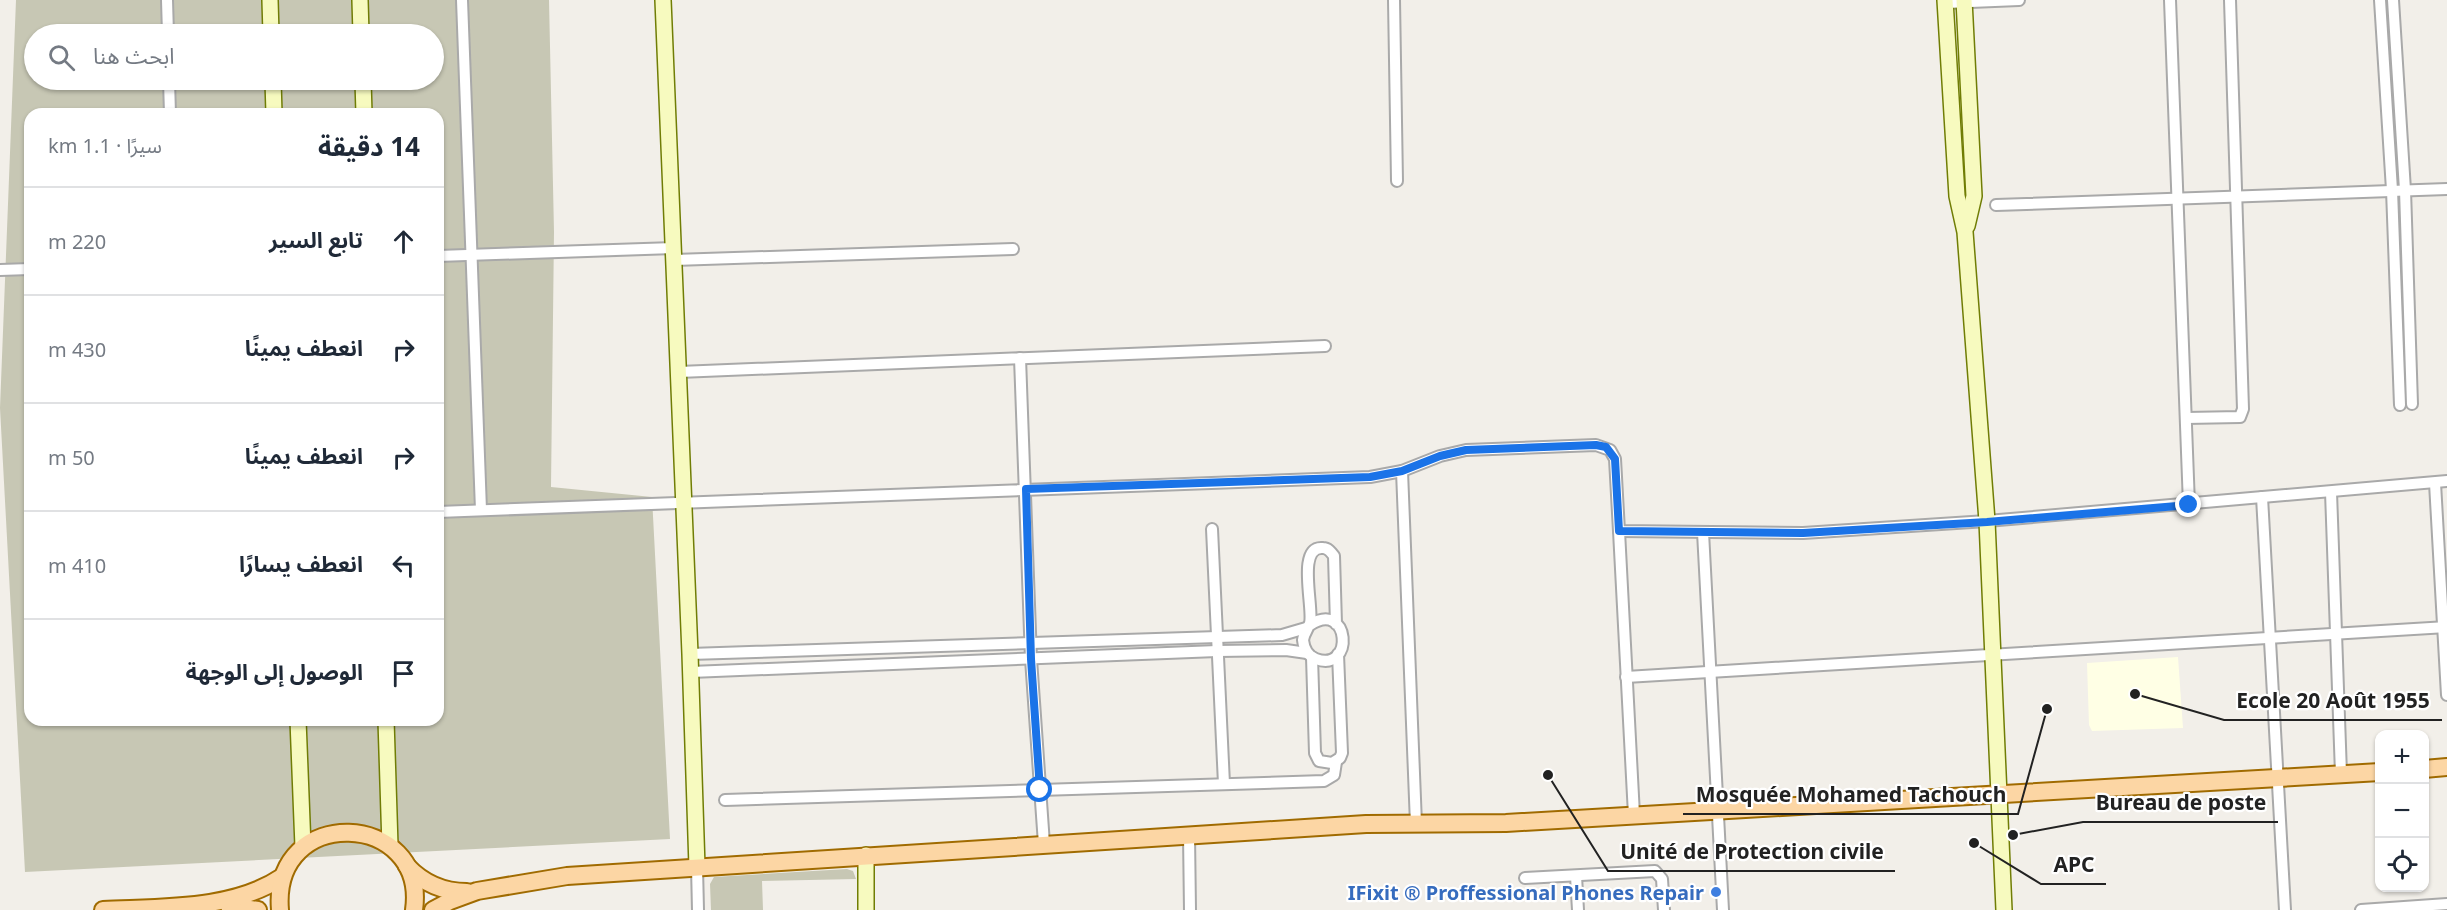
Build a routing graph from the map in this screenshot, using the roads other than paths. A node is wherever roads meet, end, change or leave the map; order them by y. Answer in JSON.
{"nodes":[{"id":1,"x":167,"y":0,"type":"edge"},
{"id":2,"x":270,"y":0,"type":"edge"},
{"id":3,"x":360,"y":0,"type":"edge"},
{"id":4,"x":462,"y":0,"type":"edge"},
{"id":5,"x":663,"y":0,"type":"edge"},
{"id":6,"x":1394,"y":0,"type":"edge"},
{"id":7,"x":2019,"y":0,"type":"edge"},
{"id":8,"x":2170,"y":0,"type":"edge"},
{"id":9,"x":2230,"y":0,"type":"edge"},
{"id":10,"x":2380,"y":0,"type":"edge"},
{"id":11,"x":2393,"y":0,"type":"edge"},
{"id":12,"x":1946,"y":1,"type":"edge"},
{"id":13,"x":1964,"y":1,"type":"edge"},
{"id":14,"x":168,"y":24,"type":"edge"},
{"id":15,"x":271,"y":24,"type":"edge"},
{"id":16,"x":361,"y":24,"type":"edge"},
{"id":17,"x":169,"y":90,"type":"edge"},
{"id":18,"x":273,"y":90,"type":"edge"},
{"id":19,"x":363,"y":90,"type":"edge"},
{"id":20,"x":170,"y":108,"type":"edge"},
{"id":21,"x":274,"y":108,"type":"edge"},
{"id":22,"x":364,"y":108,"type":"edge"},
{"id":23,"x":1397,"y":180,"type":"dead end"},
{"id":24,"x":2447,"y":189,"type":"edge"},
{"id":25,"x":2392,"y":190,"type":"junction"},
{"id":26,"x":2405,"y":190,"type":"junction"},
{"id":27,"x":2235,"y":195,"type":"junction"},
{"id":28,"x":2178,"y":197,"type":"junction"},
{"id":29,"x":1996,"y":205,"type":"dead end"},
{"id":30,"x":1965,"y":232,"type":"junction"},
{"id":31,"x":1013,"y":249,"type":"dead end"},
{"id":32,"x":674,"y":254,"type":"junction"},
{"id":33,"x":471,"y":255,"type":"junction"},
{"id":34,"x":444,"y":256,"type":"edge"},
{"id":35,"x":24,"y":269,"type":"edge"},
{"id":36,"x":0,"y":270,"type":"edge"},
{"id":37,"x":1325,"y":346,"type":"dead end"},
{"id":38,"x":1020,"y":358,"type":"junction"},
{"id":39,"x":679,"y":372,"type":"junction"},
{"id":40,"x":2412,"y":404,"type":"dead end"},
{"id":41,"x":2400,"y":405,"type":"dead end"},
{"id":42,"x":2186,"y":418,"type":"junction"},
{"id":43,"x":1402,"y":471,"type":"junction"},
{"id":44,"x":2441,"y":482,"type":"edge"},
{"id":45,"x":1026,"y":489,"type":"junction"},
{"id":46,"x":2331,"y":492,"type":"junction"},
{"id":47,"x":2262,"y":497,"type":"junction"},
{"id":48,"x":684,"y":502,"type":"junction"},
{"id":49,"x":2189,"y":505,"type":"junction"},
{"id":50,"x":481,"y":510,"type":"junction"},
{"id":51,"x":444,"y":512,"type":"edge"},
{"id":52,"x":1987,"y":522,"type":"junction"},
{"id":53,"x":1212,"y":529,"type":"dead end"},
{"id":54,"x":1619,"y":531,"type":"junction"},
{"id":55,"x":1703,"y":532,"type":"junction"},
{"id":56,"x":1336,"y":624,"type":"junction"},
{"id":57,"x":1308,"y":626,"type":"junction"},
{"id":58,"x":2445,"y":627,"type":"edge"},
{"id":59,"x":2336,"y":634,"type":"junction"},
{"id":60,"x":1217,"y":636,"type":"junction"},
{"id":61,"x":2270,"y":638,"type":"junction"},
{"id":62,"x":1031,"y":643,"type":"junction"},
{"id":63,"x":830,"y":651,"type":"junction"},
{"id":64,"x":1217,"y":651,"type":"junction"},
{"id":65,"x":690,"y":654,"type":"junction"},
{"id":66,"x":1338,"y":654,"type":"junction"},
{"id":67,"x":1309,"y":655,"type":"junction"},
{"id":68,"x":1993,"y":657,"type":"junction"},
{"id":69,"x":1031,"y":659,"type":"junction"},
{"id":70,"x":830,"y":668,"type":"junction"},
{"id":71,"x":691,"y":672,"type":"junction"},
{"id":72,"x":1709,"y":673,"type":"junction"},
{"id":73,"x":1626,"y":677,"type":"junction"},
{"id":74,"x":2447,"y":695,"type":"edge"},
{"id":75,"x":298,"y":726,"type":"edge"},
{"id":76,"x":386,"y":726,"type":"edge"},
{"id":77,"x":1336,"y":762,"type":"junction"},
{"id":78,"x":2447,"y":768,"type":"edge"},
{"id":79,"x":2429,"y":769,"type":"edge"},
{"id":80,"x":2375,"y":772,"type":"edge"},
{"id":81,"x":2341,"y":774,"type":"junction"},
{"id":82,"x":2277,"y":778,"type":"junction"},
{"id":83,"x":1224,"y":784,"type":"junction"},
{"id":84,"x":1040,"y":790,"type":"junction"},
{"id":85,"x":2000,"y":796,"type":"junction"},
{"id":86,"x":725,"y":800,"type":"dead end"},
{"id":87,"x":1716,"y":811,"type":"junction"},
{"id":88,"x":1634,"y":815,"type":"junction"},
{"id":89,"x":1416,"y":824,"type":"junction"},
{"id":90,"x":1189,"y":836,"type":"junction"},
{"id":91,"x":1044,"y":844,"type":"junction"},
{"id":92,"x":390,"y":846,"type":"junction"},
{"id":93,"x":303,"y":847,"type":"junction"},
{"id":94,"x":866,"y":855,"type":"junction"},
{"id":95,"x":405,"y":863,"type":"junction"},
{"id":96,"x":697,"y":867,"type":"junction"},
{"id":97,"x":1576,"y":876,"type":"junction"},
{"id":98,"x":282,"y":877,"type":"junction"},
{"id":99,"x":1525,"y":878,"type":"dead end"},
{"id":100,"x":477,"y":891,"type":"junction"},
{"id":101,"x":220,"y":904,"type":"junction"},
{"id":102,"x":2447,"y":904,"type":"edge"},
{"id":103,"x":2425,"y":908,"type":"edge"},
{"id":104,"x":104,"y":910,"type":"edge"},
{"id":105,"x":258,"y":910,"type":"edge"},
{"id":106,"x":280,"y":910,"type":"edge"},
{"id":107,"x":414,"y":910,"type":"edge"},
{"id":108,"x":433,"y":910,"type":"edge"},
{"id":109,"x":698,"y":910,"type":"edge"},
{"id":110,"x":866,"y":910,"type":"edge"},
{"id":111,"x":1190,"y":910,"type":"edge"},
{"id":112,"x":1578,"y":910,"type":"edge"},
{"id":113,"x":1664,"y":910,"type":"edge"},
{"id":114,"x":1723,"y":910,"type":"edge"},
{"id":115,"x":2004,"y":910,"type":"edge"},
{"id":116,"x":2285,"y":910,"type":"edge"},
{"id":117,"x":2361,"y":910,"type":"edge"}],
"edges":[{"from":1,"to":14,"type":"street"},
{"from":2,"to":15,"type":"main road"},
{"from":3,"to":16,"type":"main road"},
{"from":4,"to":33,"type":"street"},
{"from":5,"to":32,"type":"main road"},
{"from":6,"to":23,"type":"street"},
{"from":7,"to":13,"type":"street"},
{"from":8,"to":28,"type":"street"},
{"from":9,"to":27,"type":"street"},
{"from":10,"to":25,"type":"street"},
{"from":11,"to":26,"type":"street"},
{"from":12,"to":13,"type":"street"},
{"from":12,"to":30,"type":"main road"},
{"from":13,"to":30,"type":"main road"},
{"from":17,"to":20,"type":"street"},
{"from":18,"to":21,"type":"main road"},
{"from":19,"to":22,"type":"main road"},
{"from":24,"to":26,"type":"street"},
{"from":25,"to":26,"type":"street"},
{"from":25,"to":27,"type":"street"},
{"from":25,"to":41,"type":"street"},
{"from":26,"to":40,"type":"street"},
{"from":27,"to":28,"type":"street"},
{"from":27,"to":42,"type":"street"},
{"from":28,"to":29,"type":"street"},
{"from":28,"to":42,"type":"street"},
{"from":30,"to":52,"type":"main road"},
{"from":31,"to":32,"type":"street"},
{"from":32,"to":33,"type":"street"},
{"from":32,"to":39,"type":"main road"},
{"from":33,"to":34,"type":"street"},
{"from":33,"to":50,"type":"street"},
{"from":35,"to":36,"type":"street"},
{"from":37,"to":38,"type":"street"},
{"from":38,"to":39,"type":"street"},
{"from":38,"to":45,"type":"street"},
{"from":39,"to":48,"type":"main road"},
{"from":42,"to":49,"type":"street"},
{"from":43,"to":45,"type":"street"},
{"from":43,"to":54,"type":"street"},
{"from":43,"to":89,"type":"street"},
{"from":44,"to":46,"type":"street"},
{"from":44,"to":58,"type":"street"},
{"from":45,"to":48,"type":"street"},
{"from":45,"to":62,"type":"street"},
{"from":46,"to":47,"type":"street"},
{"from":46,"to":59,"type":"street"},
{"from":47,"to":49,"type":"street"},
{"from":47,"to":61,"type":"street"},
{"from":48,"to":50,"type":"street"},
{"from":48,"to":65,"type":"main road"},
{"from":49,"to":52,"type":"street"},
{"from":50,"to":51,"type":"street"},
{"from":52,"to":55,"type":"street"},
{"from":52,"to":68,"type":"main road"},
{"from":53,"to":60,"type":"street"},
{"from":54,"to":55,"type":"street"},
{"from":54,"to":73,"type":"street"},
{"from":55,"to":72,"type":"street"},
{"from":56,"to":57,"type":"street"},
{"from":56,"to":57,"type":"street"},
{"from":56,"to":66,"type":"street"},
{"from":57,"to":60,"type":"street"},
{"from":57,"to":67,"type":"street"},
{"from":58,"to":59,"type":"street"},
{"from":58,"to":74,"type":"street"},
{"from":59,"to":61,"type":"street"},
{"from":59,"to":81,"type":"street"},
{"from":60,"to":62,"type":"street"},
{"from":60,"to":64,"type":"street"},
{"from":61,"to":68,"type":"street"},
{"from":61,"to":82,"type":"street"},
{"from":62,"to":63,"type":"street"},
{"from":62,"to":69,"type":"street"},
{"from":63,"to":65,"type":"street"},
{"from":63,"to":70,"type":"street"},
{"from":64,"to":67,"type":"street"},
{"from":64,"to":69,"type":"street"},
{"from":64,"to":83,"type":"street"},
{"from":65,"to":71,"type":"main road"},
{"from":66,"to":67,"type":"street"},
{"from":66,"to":77,"type":"street"},
{"from":67,"to":77,"type":"street"},
{"from":68,"to":72,"type":"street"},
{"from":68,"to":85,"type":"main road"},
{"from":69,"to":70,"type":"street"},
{"from":69,"to":84,"type":"street"},
{"from":70,"to":71,"type":"street"},
{"from":71,"to":96,"type":"main road"},
{"from":72,"to":73,"type":"street"},
{"from":72,"to":87,"type":"street"},
{"from":73,"to":88,"type":"street"},
{"from":75,"to":93,"type":"main road"},
{"from":76,"to":92,"type":"main road"},
{"from":77,"to":83,"type":"street"},
{"from":78,"to":79,"type":"main road"},
{"from":80,"to":81,"type":"main road"},
{"from":81,"to":82,"type":"main road"},
{"from":82,"to":85,"type":"main road"},
{"from":82,"to":116,"type":"street"},
{"from":83,"to":84,"type":"street"},
{"from":84,"to":86,"type":"street"},
{"from":84,"to":91,"type":"street"},
{"from":85,"to":87,"type":"main road"},
{"from":85,"to":115,"type":"main road"},
{"from":87,"to":88,"type":"main road"},
{"from":87,"to":114,"type":"street"},
{"from":88,"to":89,"type":"main road"},
{"from":89,"to":90,"type":"main road"},
{"from":90,"to":91,"type":"main road"},
{"from":90,"to":111,"type":"street"},
{"from":91,"to":94,"type":"main road"},
{"from":92,"to":93,"type":"main road"},
{"from":92,"to":95,"type":"main road"},
{"from":93,"to":98,"type":"main road"},
{"from":94,"to":96,"type":"main road"},
{"from":94,"to":110,"type":"main road"},
{"from":95,"to":100,"type":"main road"},
{"from":95,"to":107,"type":"main road"},
{"from":96,"to":100,"type":"main road"},
{"from":96,"to":109,"type":"street"},
{"from":97,"to":99,"type":"street"},
{"from":97,"to":112,"type":"street"},
{"from":97,"to":113,"type":"street"},
{"from":98,"to":101,"type":"main road"},
{"from":98,"to":106,"type":"main road"},
{"from":100,"to":108,"type":"main road"},
{"from":101,"to":104,"type":"main road"},
{"from":101,"to":105,"type":"main road"},
{"from":102,"to":103,"type":"street"},
{"from":103,"to":117,"type":"street"}]}
